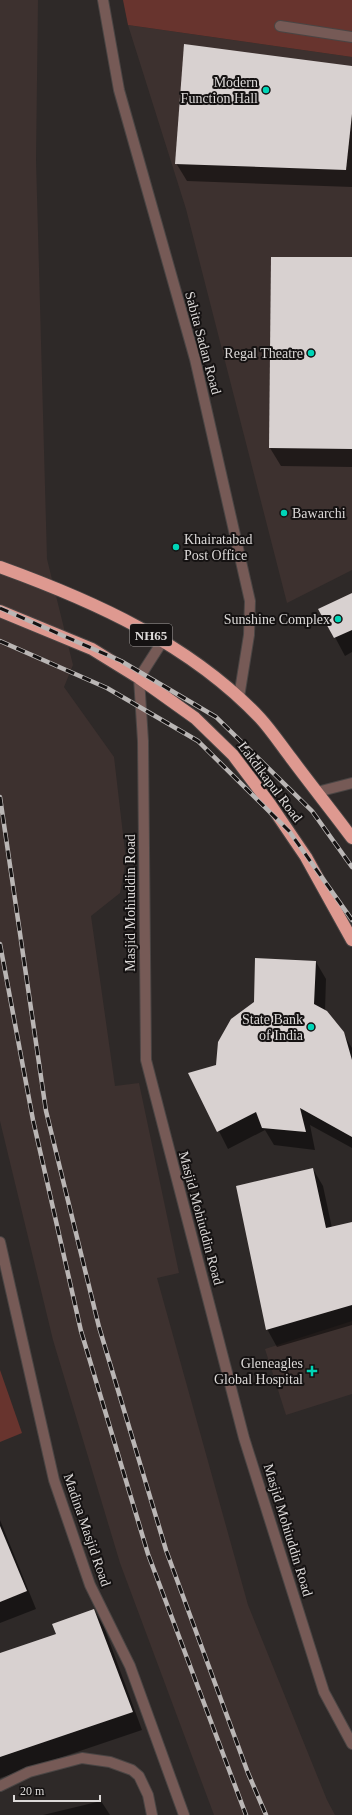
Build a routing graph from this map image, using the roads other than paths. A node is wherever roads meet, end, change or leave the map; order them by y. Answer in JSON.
{"nodes":[{"id":1,"x":103,"y":0,"type":"edge"},
{"id":2,"x":280,"y":26,"type":"dead end"},
{"id":3,"x":352,"y":37,"type":"edge"},
{"id":4,"x":0,"y":567,"type":"edge"},
{"id":5,"x":0,"y":611,"type":"edge"},
{"id":6,"x":162,"y":642,"type":"junction"},
{"id":7,"x":139,"y":678,"type":"junction"},
{"id":8,"x":239,"y":697,"type":"junction"},
{"id":9,"x":352,"y":782,"type":"edge"},
{"id":10,"x":317,"y":792,"type":"junction"},
{"id":11,"x":352,"y":838,"type":"edge"},
{"id":12,"x":352,"y":940,"type":"edge"},
{"id":13,"x":0,"y":1242,"type":"edge"},
{"id":14,"x":352,"y":1744,"type":"edge"},
{"id":15,"x":0,"y":1786,"type":"edge"},
{"id":16,"x":152,"y":1815,"type":"edge"},
{"id":17,"x":184,"y":1815,"type":"edge"}],
"edges":[{"from":1,"to":8,"type":"street","name":"Sabita Sadan Road"},
{"from":2,"to":3,"type":"street"},
{"from":4,"to":6,"type":"highway","number":"NH65"},
{"from":5,"to":7,"type":"highway","name":"Lakdikapul Road"},
{"from":6,"to":7,"type":"street"},
{"from":6,"to":8,"type":"highway","number":"NH65"},
{"from":7,"to":12,"type":"highway","name":"Lakdikapul Road"},
{"from":7,"to":14,"type":"street","name":"Masjid Mohiuddin Road"},
{"from":8,"to":10,"type":"highway","number":"NH65"},
{"from":9,"to":10,"type":"street"},
{"from":10,"to":11,"type":"highway","number":"NH65"},
{"from":13,"to":17,"type":"street","name":"Madina Masjid Road"},
{"from":15,"to":16,"type":"street"}]}
